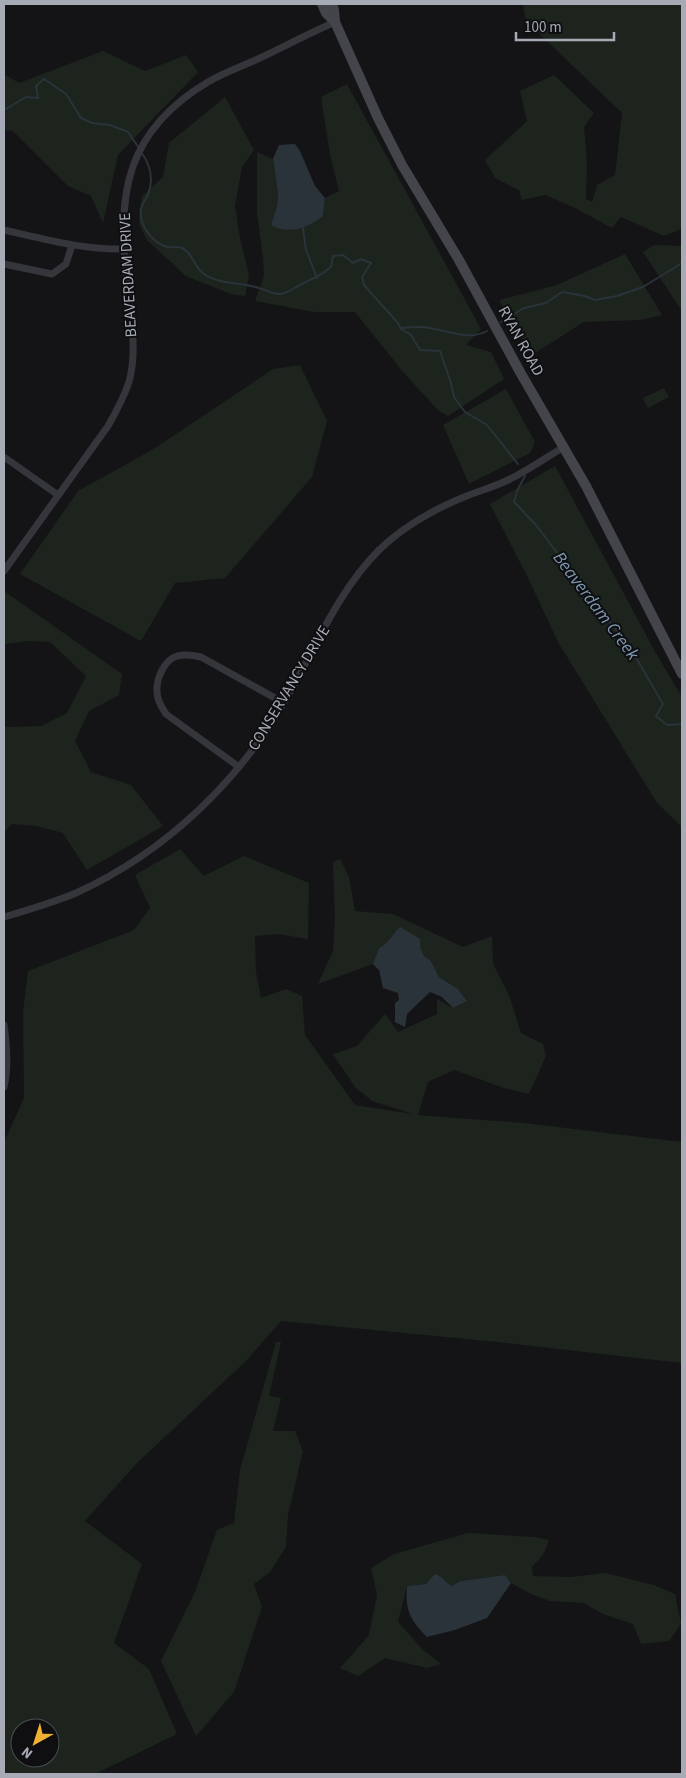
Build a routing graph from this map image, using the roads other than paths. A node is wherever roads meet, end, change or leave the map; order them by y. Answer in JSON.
{"nodes":[{"id":1,"x":322,"y":4,"type":"edge"},
{"id":2,"x":332,"y":4,"type":"edge"},
{"id":3,"x":335,"y":22,"type":"junction"},
{"id":4,"x":4,"y":230,"type":"edge"},
{"id":5,"x":72,"y":246,"type":"junction"},
{"id":6,"x":124,"y":249,"type":"junction"},
{"id":7,"x":4,"y":264,"type":"edge"},
{"id":8,"x":564,"y":447,"type":"junction"},
{"id":9,"x":4,"y":457,"type":"edge"},
{"id":10,"x":58,"y":495,"type":"junction"},
{"id":11,"x":4,"y":571,"type":"edge"},
{"id":12,"x":682,"y":674,"type":"edge"},
{"id":13,"x":284,"y":703,"type":"junction"},
{"id":14,"x":239,"y":767,"type":"junction"},
{"id":15,"x":4,"y":917,"type":"edge"},
{"id":16,"x":4,"y":1025,"type":"edge"},
{"id":17,"x":4,"y":1087,"type":"edge"}],
"edges":[{"from":1,"to":3,"type":"main road","name":"RYAN ROAD"},
{"from":2,"to":3,"type":"main road","name":"RYAN ROAD"},
{"from":3,"to":6,"type":"street","name":"BEAVERDAM DRIVE"},
{"from":3,"to":8,"type":"main road","name":"RYAN ROAD"},
{"from":4,"to":5,"type":"street"},
{"from":5,"to":6,"type":"street"},
{"from":5,"to":7,"type":"street"},
{"from":6,"to":10,"type":"street","name":"BEAVERDAM DRIVE"},
{"from":8,"to":12,"type":"main road","name":"RYAN ROAD"},
{"from":8,"to":13,"type":"street","name":"CONSERVANCY DRIVE"},
{"from":9,"to":10,"type":"street"},
{"from":10,"to":11,"type":"street","name":"BEAVERDAM DRIVE"},
{"from":13,"to":14,"type":"street","name":"CONSERVANCY DRIVE"},
{"from":13,"to":14,"type":"street"},
{"from":14,"to":15,"type":"street","name":"CONSERVANCY DRIVE"},
{"from":16,"to":17,"type":"street"}]}
